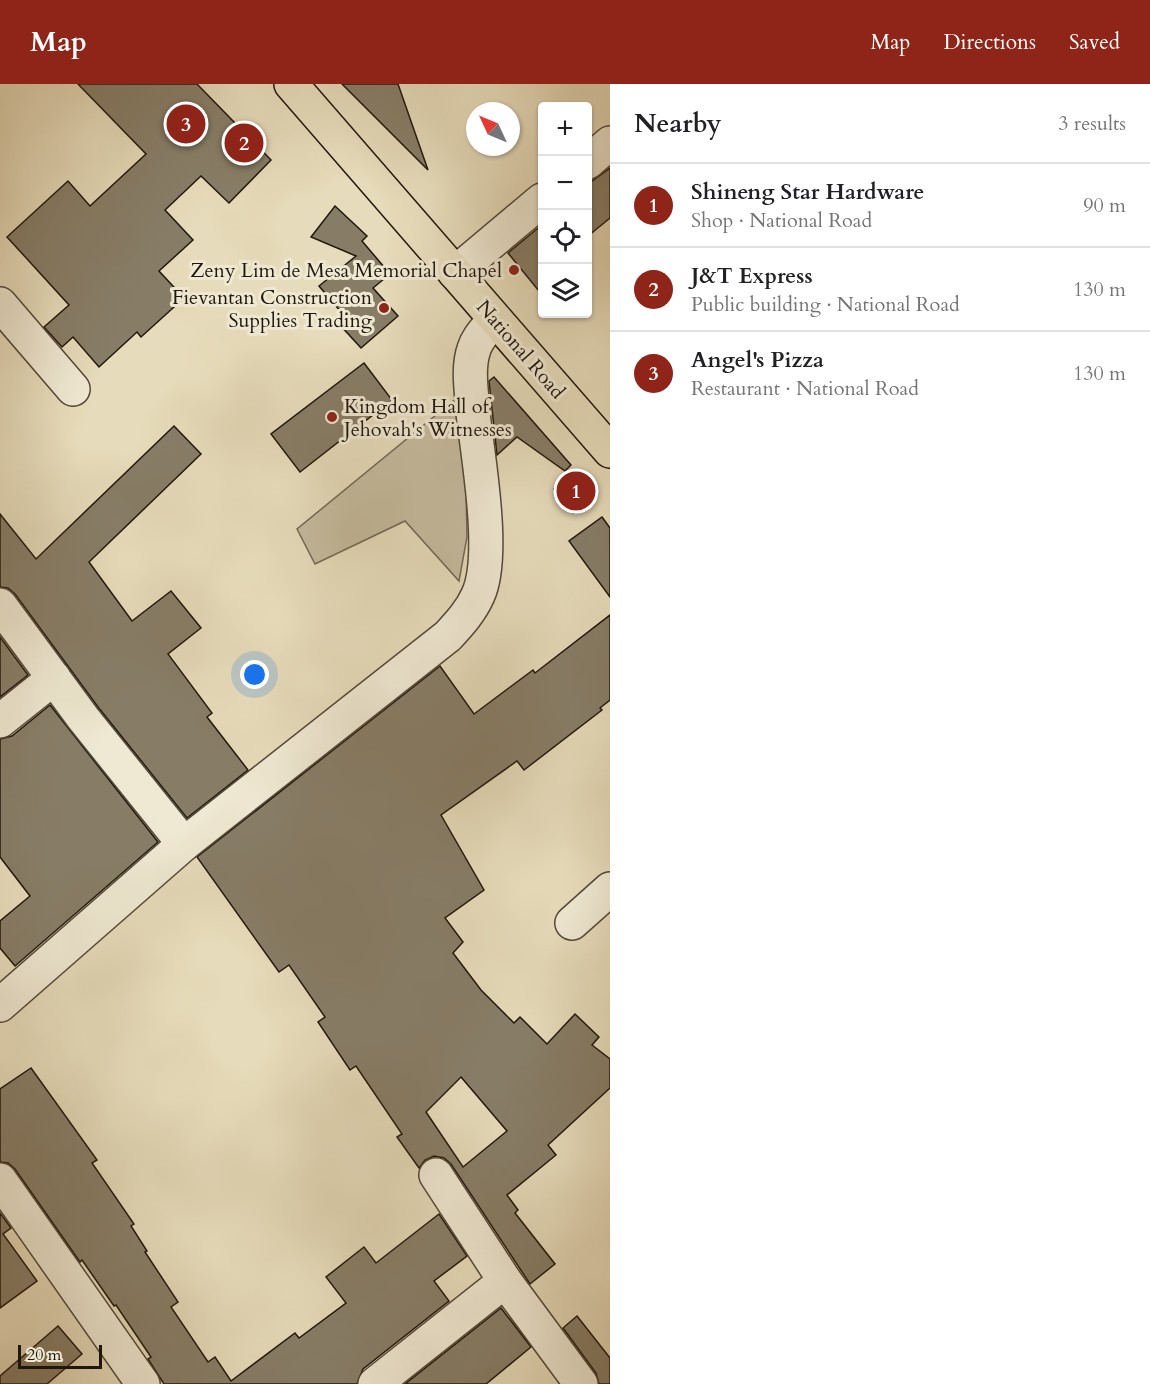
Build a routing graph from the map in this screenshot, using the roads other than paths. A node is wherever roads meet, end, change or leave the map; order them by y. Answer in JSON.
{"nodes":[{"id":1,"x":291,"y":84,"type":"edge"},
{"id":2,"x":610,"y":143,"type":"edge"},
{"id":3,"x":592,"y":159,"type":"edge"},
{"id":4,"x":538,"y":204,"type":"edge"},
{"id":5,"x":455,"y":273,"type":"junction"},
{"id":6,"x":0,"y":304,"type":"edge"},
{"id":7,"x":494,"y":319,"type":"junction"},
{"id":8,"x":73,"y":388,"type":"dead end"},
{"id":9,"x":610,"y":451,"type":"edge"},
{"id":10,"x":0,"y":605,"type":"edge"},
{"id":11,"x":54,"y":678,"type":"junction"},
{"id":12,"x":0,"y":721,"type":"edge"},
{"id":13,"x":184,"y":843,"type":"junction"},
{"id":14,"x":610,"y":889,"type":"edge"},
{"id":15,"x":572,"y":924,"type":"dead end"},
{"id":16,"x":0,"y":1005,"type":"edge"},
{"id":17,"x":436,"y":1175,"type":"dead end"},
{"id":18,"x":0,"y":1179,"type":"edge"},
{"id":19,"x":505,"y":1281,"type":"junction"},
{"id":20,"x":143,"y":1384,"type":"edge"},
{"id":21,"x":375,"y":1384,"type":"edge"},
{"id":22,"x":581,"y":1384,"type":"edge"}],
"edges":[{"from":1,"to":5,"type":"highway","name":"National Road"},
{"from":2,"to":3,"type":"street"},
{"from":4,"to":5,"type":"street"},
{"from":5,"to":7,"type":"highway","name":"National Road"},
{"from":6,"to":8,"type":"street"},
{"from":7,"to":9,"type":"highway","name":"National Road"},
{"from":7,"to":13,"type":"street"},
{"from":10,"to":11,"type":"street"},
{"from":11,"to":12,"type":"street"},
{"from":11,"to":13,"type":"street"},
{"from":13,"to":16,"type":"street"},
{"from":14,"to":15,"type":"street"},
{"from":17,"to":19,"type":"street"},
{"from":18,"to":20,"type":"street"},
{"from":19,"to":21,"type":"street"},
{"from":19,"to":22,"type":"street"}]}
